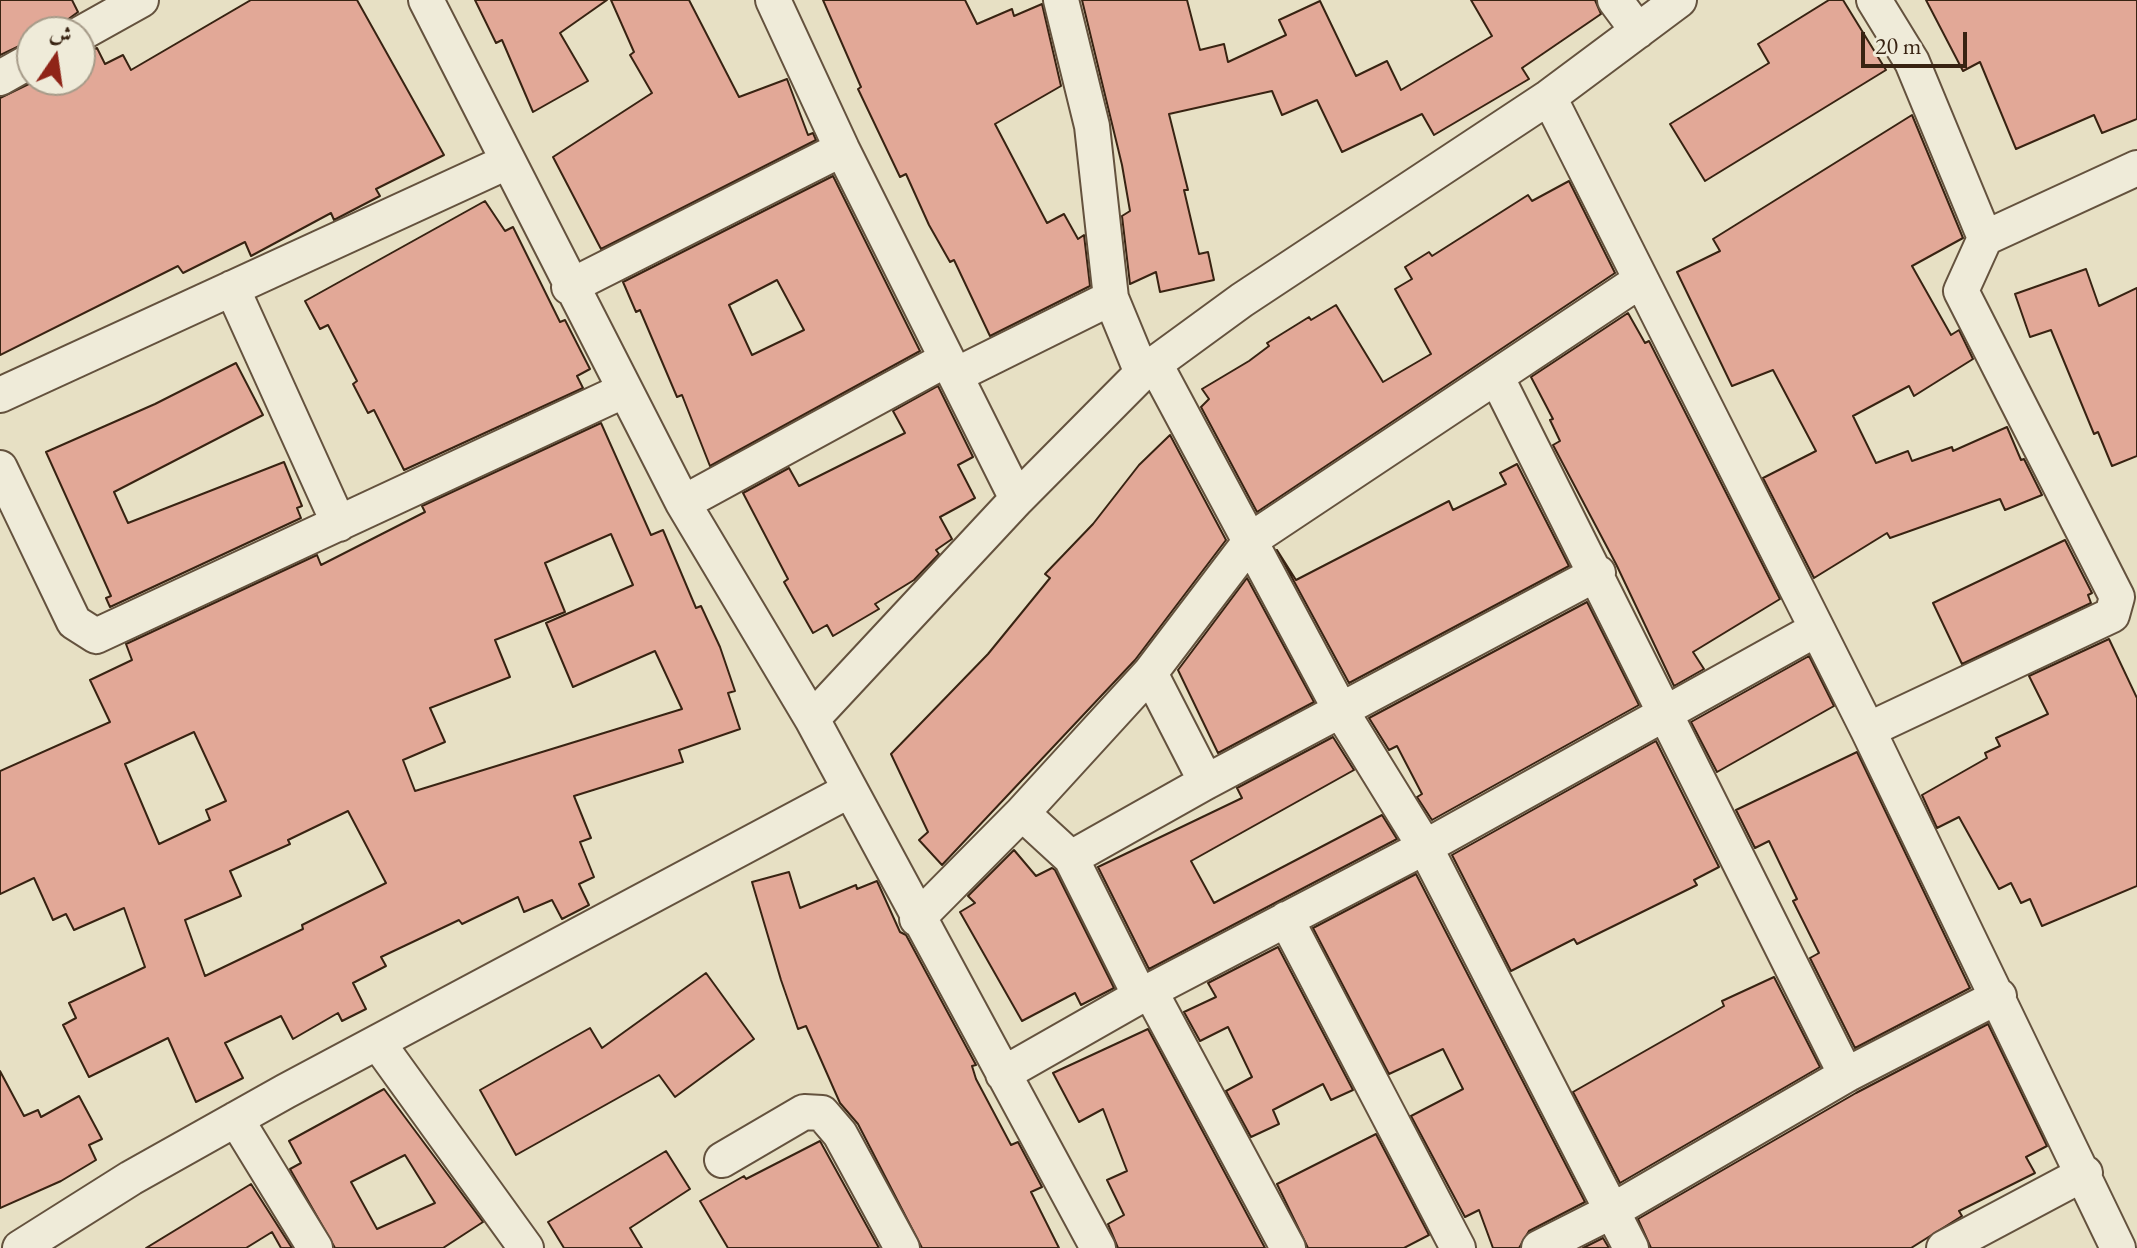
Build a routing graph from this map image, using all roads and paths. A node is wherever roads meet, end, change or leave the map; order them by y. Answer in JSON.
{"nodes":[{"id":1,"x":141,"y":0,"type":"edge"},
{"id":2,"x":426,"y":0,"type":"edge"},
{"id":3,"x":773,"y":0,"type":"edge"},
{"id":4,"x":1061,"y":0,"type":"edge"},
{"id":5,"x":1615,"y":0,"type":"edge"},
{"id":6,"x":1679,"y":0,"type":"edge"},
{"id":7,"x":1874,"y":0,"type":"edge"},
{"id":8,"x":96,"y":25,"type":"edge"},
{"id":9,"x":1638,"y":31,"type":"junction"},
{"id":10,"x":1549,"y":97,"type":"junction"},
{"id":11,"x":842,"y":149,"type":"junction"},
{"id":12,"x":507,"y":162,"type":"junction"},
{"id":13,"x":2137,"y":168,"type":"edge"},
{"id":14,"x":1985,"y":238,"type":"junction"},
{"id":15,"x":1641,"y":280,"type":"junction"},
{"id":16,"x":569,"y":287,"type":"junction"},
{"id":17,"x":232,"y":288,"type":"junction"},
{"id":18,"x":1111,"y":298,"type":"junction"},
{"id":19,"x":952,"y":367,"type":"junction"},
{"id":20,"x":1149,"y":368,"type":"junction"},
{"id":21,"x":1497,"y":378,"type":"junction"},
{"id":22,"x":625,"y":390,"type":"junction"},
{"id":23,"x":0,"y":395,"type":"edge"},
{"id":24,"x":0,"y":468,"type":"edge"},
{"id":25,"x":1017,"y":499,"type":"junction"},
{"id":26,"x":683,"y":503,"type":"junction"},
{"id":27,"x":339,"y":524,"type":"junction"},
{"id":28,"x":1252,"y":539,"type":"junction"},
{"id":29,"x":1598,"y":573,"type":"junction"},
{"id":30,"x":1815,"y":630,"type":"junction"},
{"id":31,"x":1150,"y":673,"type":"junction"},
{"id":32,"x":1341,"y":711,"type":"junction"},
{"id":33,"x":1667,"y":713,"type":"junction"},
{"id":34,"x":812,"y":719,"type":"junction"},
{"id":35,"x":1868,"y":730,"type":"junction"},
{"id":36,"x":1206,"y":782,"type":"junction"},
{"id":37,"x":850,"y":790,"type":"junction"},
{"id":38,"x":1022,"y":813,"type":"junction"},
{"id":39,"x":1425,"y":847,"type":"junction"},
{"id":40,"x":1071,"y":858,"type":"junction"},
{"id":41,"x":917,"y":919,"type":"junction"},
{"id":42,"x":1286,"y":919,"type":"junction"},
{"id":43,"x":1145,"y":993,"type":"junction"},
{"id":44,"x":1999,"y":996,"type":"junction"},
{"id":45,"x":378,"y":1043,"type":"junction"},
{"id":46,"x":1003,"y":1074,"type":"junction"},
{"id":47,"x":1846,"y":1075,"type":"junction"},
{"id":48,"x":236,"y":1119,"type":"junction"},
{"id":49,"x":722,"y":1160,"type":"dead end"},
{"id":50,"x":2085,"y":1173,"type":"junction"},
{"id":51,"x":1612,"y":1211,"type":"junction"},
{"id":52,"x":20,"y":1248,"type":"edge"},
{"id":53,"x":315,"y":1248,"type":"edge"},
{"id":54,"x":526,"y":1248,"type":"edge"},
{"id":55,"x":902,"y":1248,"type":"edge"},
{"id":56,"x":1098,"y":1248,"type":"edge"},
{"id":57,"x":1288,"y":1248,"type":"edge"},
{"id":58,"x":1458,"y":1248,"type":"edge"},
{"id":59,"x":1539,"y":1248,"type":"edge"},
{"id":60,"x":1631,"y":1248,"type":"edge"},
{"id":61,"x":1944,"y":1248,"type":"edge"},
{"id":62,"x":2118,"y":1248,"type":"edge"}],
"edges":[{"from":1,"to":8,"type":"street"},
{"from":2,"to":12,"type":"street"},
{"from":3,"to":11,"type":"street"},
{"from":4,"to":18,"type":"street"},
{"from":5,"to":9,"type":"street"},
{"from":6,"to":9,"type":"street"},
{"from":7,"to":14,"type":"street"},
{"from":9,"to":10,"type":"street"},
{"from":10,"to":15,"type":"street"},
{"from":10,"to":20,"type":"street"},
{"from":11,"to":16,"type":"street"},
{"from":11,"to":19,"type":"street"},
{"from":12,"to":16,"type":"street"},
{"from":12,"to":17,"type":"street"},
{"from":13,"to":14,"type":"street"},
{"from":14,"to":35,"type":"street"},
{"from":15,"to":21,"type":"street"},
{"from":15,"to":30,"type":"street"},
{"from":16,"to":22,"type":"street"},
{"from":17,"to":23,"type":"street"},
{"from":17,"to":27,"type":"street"},
{"from":18,"to":19,"type":"street"},
{"from":18,"to":20,"type":"street"},
{"from":19,"to":25,"type":"street"},
{"from":19,"to":26,"type":"street"},
{"from":20,"to":25,"type":"street"},
{"from":20,"to":28,"type":"street"},
{"from":21,"to":28,"type":"street"},
{"from":21,"to":29,"type":"street"},
{"from":22,"to":26,"type":"street"},
{"from":22,"to":27,"type":"street"},
{"from":24,"to":27,"type":"street"},
{"from":25,"to":34,"type":"street"},
{"from":26,"to":34,"type":"street"},
{"from":28,"to":31,"type":"street"},
{"from":28,"to":32,"type":"street"},
{"from":29,"to":32,"type":"street"},
{"from":29,"to":33,"type":"street"},
{"from":30,"to":33,"type":"street"},
{"from":30,"to":35,"type":"street"},
{"from":31,"to":36,"type":"street"},
{"from":31,"to":38,"type":"street"},
{"from":32,"to":36,"type":"street"},
{"from":32,"to":39,"type":"street"},
{"from":33,"to":39,"type":"street"},
{"from":33,"to":47,"type":"street"},
{"from":34,"to":37,"type":"street"},
{"from":35,"to":44,"type":"street"},
{"from":36,"to":40,"type":"street"},
{"from":37,"to":41,"type":"street"},
{"from":37,"to":45,"type":"street"},
{"from":38,"to":40,"type":"street"},
{"from":38,"to":41,"type":"street"},
{"from":39,"to":42,"type":"street"},
{"from":39,"to":51,"type":"street"},
{"from":40,"to":43,"type":"street"},
{"from":41,"to":46,"type":"street"},
{"from":42,"to":43,"type":"street"},
{"from":42,"to":58,"type":"street"},
{"from":43,"to":46,"type":"street"},
{"from":43,"to":57,"type":"street"},
{"from":44,"to":47,"type":"street"},
{"from":44,"to":50,"type":"street"},
{"from":45,"to":48,"type":"street"},
{"from":45,"to":54,"type":"street"},
{"from":46,"to":56,"type":"street"},
{"from":47,"to":51,"type":"street"},
{"from":48,"to":52,"type":"street"},
{"from":48,"to":53,"type":"street"},
{"from":49,"to":55,"type":"street"},
{"from":50,"to":61,"type":"street"},
{"from":50,"to":62,"type":"street"},
{"from":51,"to":59,"type":"street"},
{"from":51,"to":60,"type":"street"}]}
